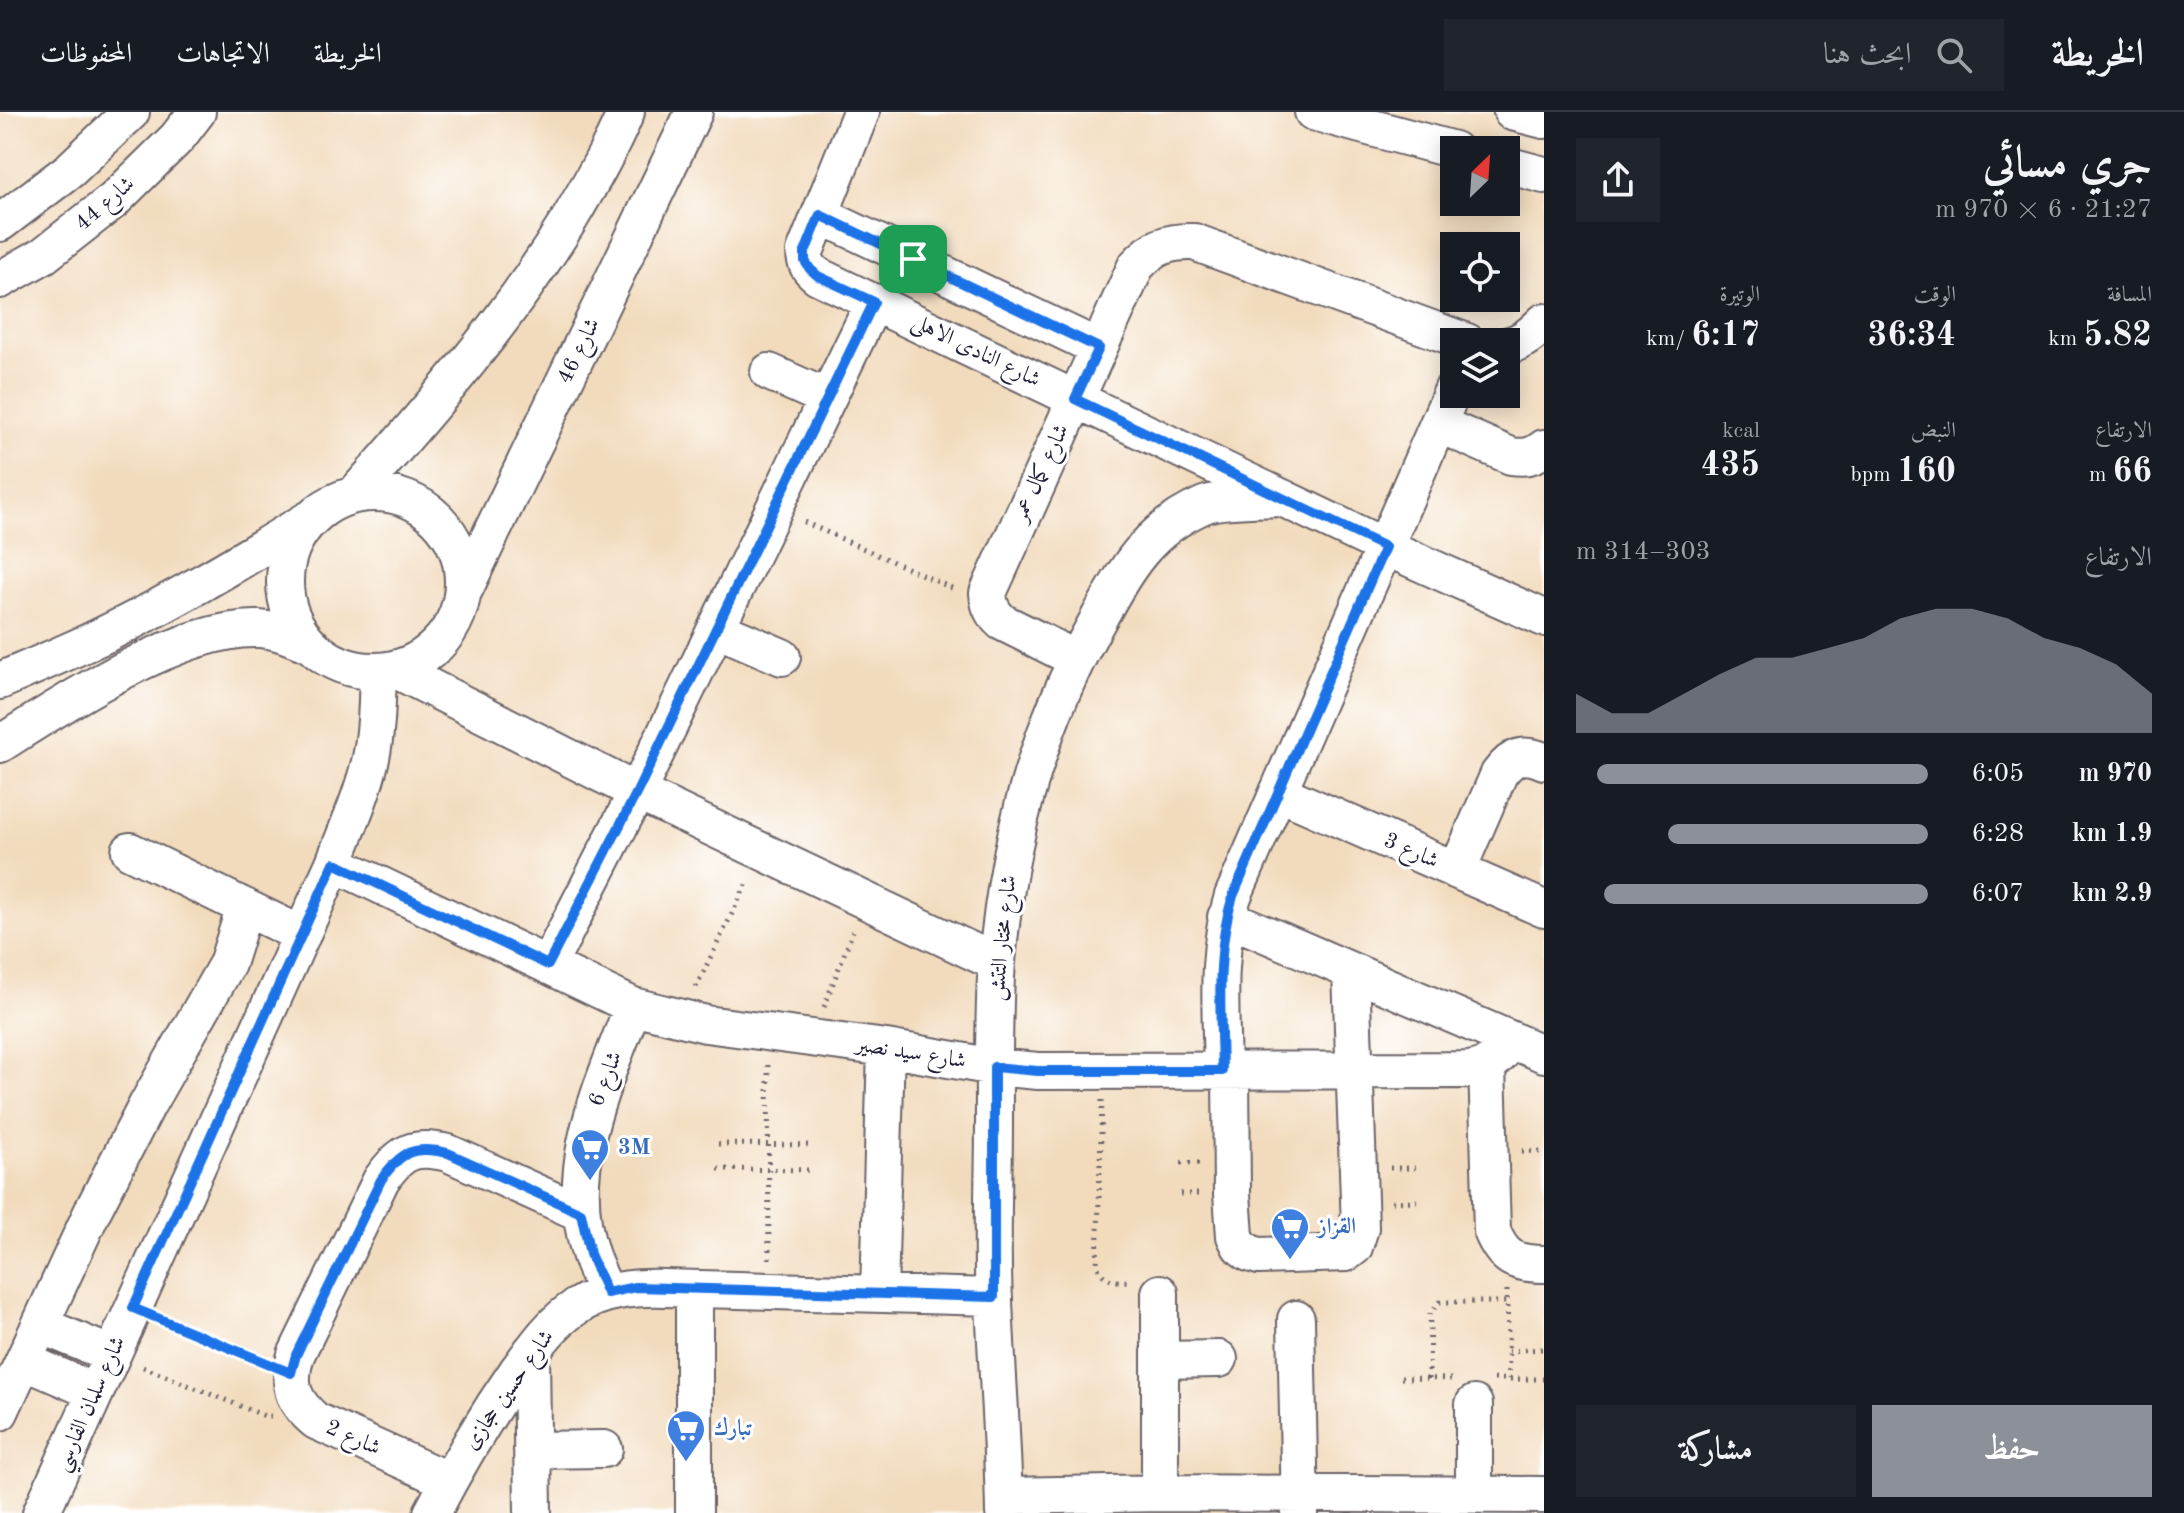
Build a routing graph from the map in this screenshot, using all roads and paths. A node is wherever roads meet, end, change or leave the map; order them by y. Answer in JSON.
{"nodes":[{"id":1,"x":131,"y":112,"type":"edge"},
{"id":2,"x":197,"y":112,"type":"edge"},
{"id":3,"x":626,"y":112,"type":"edge"},
{"id":4,"x":694,"y":112,"type":"edge"},
{"id":5,"x":861,"y":112,"type":"edge"},
{"id":6,"x":1313,"y":112,"type":"edge"},
{"id":7,"x":1512,"y":112,"type":"edge"},
{"id":8,"x":1544,"y":120,"type":"edge"},
{"id":9,"x":1440,"y":146,"type":"edge"},
{"id":10,"x":1520,"y":169,"type":"edge"},
{"id":11,"x":1544,"y":175,"type":"edge"},
{"id":12,"x":820,"y":215,"type":"junction"},
{"id":13,"x":0,"y":223,"type":"edge"},
{"id":14,"x":0,"y":280,"type":"edge"},
{"id":15,"x":874,"y":302,"type":"junction"},
{"id":16,"x":1544,"y":322,"type":"edge"},
{"id":17,"x":1440,"y":332,"type":"edge"},
{"id":18,"x":1520,"y":341,"type":"edge"},
{"id":19,"x":1099,"y":348,"type":"junction"},
{"id":20,"x":769,"y":372,"type":"dead end"},
{"id":21,"x":827,"y":398,"type":"junction"},
{"id":22,"x":1075,"y":399,"type":"junction"},
{"id":23,"x":1445,"y":408,"type":"edge"},
{"id":24,"x":1438,"y":424,"type":"junction"},
{"id":25,"x":1544,"y":448,"type":"edge"},
{"id":26,"x":355,"y":494,"type":"junction"},
{"id":27,"x":1283,"y":498,"type":"junction"},
{"id":28,"x":774,"y":508,"type":"junction"},
{"id":29,"x":309,"y":520,"type":"junction"},
{"id":30,"x":1385,"y":547,"type":"junction"},
{"id":31,"x":464,"y":590,"type":"junction"},
{"id":32,"x":989,"y":604,"type":"junction"},
{"id":33,"x":1544,"y":618,"type":"edge"},
{"id":34,"x":717,"y":629,"type":"junction"},
{"id":35,"x":311,"y":645,"type":"junction"},
{"id":36,"x":782,"y":657,"type":"dead end"},
{"id":37,"x":1076,"y":659,"type":"junction"},
{"id":38,"x":387,"y":671,"type":"junction"},
{"id":39,"x":0,"y":681,"type":"edge"},
{"id":40,"x":0,"y":699,"type":"edge"},
{"id":41,"x":0,"y":744,"type":"edge"},
{"id":42,"x":1544,"y":761,"type":"edge"},
{"id":43,"x":637,"y":792,"type":"junction"},
{"id":44,"x":1278,"y":792,"type":"junction"},
{"id":45,"x":130,"y":851,"type":"dead end"},
{"id":46,"x":762,"y":852,"type":"junction"},
{"id":47,"x":334,"y":863,"type":"junction"},
{"id":48,"x":1457,"y":871,"type":"junction"},
{"id":49,"x":865,"y":900,"type":"junction"},
{"id":50,"x":245,"y":907,"type":"junction"},
{"id":51,"x":1544,"y":909,"type":"edge"},
{"id":52,"x":1226,"y":917,"type":"junction"},
{"id":53,"x":302,"y":935,"type":"junction"},
{"id":54,"x":997,"y":963,"type":"junction"},
{"id":55,"x":548,"y":965,"type":"junction"},
{"id":56,"x":1351,"y":971,"type":"junction"},
{"id":57,"x":212,"y":991,"type":"junction"},
{"id":58,"x":633,"y":1006,"type":"junction"},
{"id":59,"x":265,"y":1015,"type":"junction"},
{"id":60,"x":681,"y":1019,"type":"junction"},
{"id":61,"x":768,"y":1032,"type":"junction"},
{"id":62,"x":812,"y":1038,"type":"junction"},
{"id":63,"x":1528,"y":1047,"type":"edge"},
{"id":64,"x":886,"y":1048,"type":"junction"},
{"id":65,"x":1487,"y":1066,"type":"junction"},
{"id":66,"x":994,"y":1067,"type":"junction"},
{"id":67,"x":1103,"y":1071,"type":"junction"},
{"id":68,"x":1226,"y":1071,"type":"junction"},
{"id":69,"x":1354,"y":1071,"type":"junction"},
{"id":70,"x":718,"y":1144,"type":"dead end"},
{"id":71,"x":768,"y":1145,"type":"junction"},
{"id":72,"x":813,"y":1145,"type":"dead end"},
{"id":73,"x":718,"y":1169,"type":"dead end"},
{"id":74,"x":769,"y":1170,"type":"junction"},
{"id":75,"x":814,"y":1170,"type":"dead end"},
{"id":76,"x":581,"y":1213,"type":"junction"},
{"id":77,"x":1527,"y":1261,"type":"edge"},
{"id":78,"x":694,"y":1289,"type":"junction"},
{"id":79,"x":769,"y":1291,"type":"junction"},
{"id":80,"x":607,"y":1293,"type":"junction"},
{"id":81,"x":1160,"y":1293,"type":"joint"},
{"id":82,"x":879,"y":1294,"type":"junction"},
{"id":83,"x":994,"y":1297,"type":"junction"},
{"id":84,"x":1507,"y":1302,"type":"junction"},
{"id":85,"x":133,"y":1308,"type":"junction"},
{"id":86,"x":1296,"y":1319,"type":"dead end"},
{"id":87,"x":40,"y":1325,"type":"junction"},
{"id":88,"x":1544,"y":1349,"type":"edge"},
{"id":89,"x":1508,"y":1351,"type":"junction"},
{"id":90,"x":531,"y":1352,"type":"junction"},
{"id":91,"x":112,"y":1355,"type":"junction"},
{"id":92,"x":1219,"y":1359,"type":"dead end"},
{"id":93,"x":1160,"y":1360,"type":"junction"},
{"id":94,"x":24,"y":1361,"type":"junction"},
{"id":95,"x":291,"y":1373,"type":"junction"},
{"id":96,"x":1429,"y":1379,"type":"dead end"},
{"id":97,"x":1509,"y":1379,"type":"dead end"},
{"id":98,"x":95,"y":1392,"type":"junction"},
{"id":99,"x":1474,"y":1404,"type":"dead end"},
{"id":100,"x":301,"y":1409,"type":"junction"},
{"id":101,"x":0,"y":1412,"type":"edge"},
{"id":102,"x":604,"y":1449,"type":"dead end"},
{"id":103,"x":532,"y":1450,"type":"junction"},
{"id":104,"x":449,"y":1481,"type":"junction"},
{"id":105,"x":1160,"y":1493,"type":"junction"},
{"id":106,"x":1474,"y":1494,"type":"junction"},
{"id":107,"x":1544,"y":1495,"type":"edge"},
{"id":108,"x":1300,"y":1503,"type":"edge"},
{"id":109,"x":1004,"y":1504,"type":"edge"},
{"id":110,"x":41,"y":1513,"type":"edge"},
{"id":111,"x":432,"y":1513,"type":"edge"},
{"id":112,"x":533,"y":1513,"type":"edge"},
{"id":113,"x":694,"y":1513,"type":"edge"}],
"edges":[{"from":1,"to":13,"type":"street"},
{"from":2,"to":14,"type":"street","name":"شارع 44"},
{"from":3,"to":26,"type":"street"},
{"from":4,"to":31,"type":"street","name":"شارع 46"},
{"from":5,"to":12,"type":"street"},
{"from":6,"to":9,"type":"street"},
{"from":7,"to":8,"type":"street"},
{"from":10,"to":11,"type":"street"},
{"from":12,"to":15,"type":"street","name":"شارع النادى الاهلى"},
{"from":12,"to":19,"type":"street"},
{"from":15,"to":21,"type":"street"},
{"from":15,"to":22,"type":"street","name":"شارع النادى الاهلى"},
{"from":16,"to":18,"type":"street"},
{"from":17,"to":19,"type":"street","name":"شارع كمال عمر"},
{"from":19,"to":22,"type":"street","name":"شارع كمال عمر"},
{"from":20,"to":21,"type":"street"},
{"from":21,"to":28,"type":"street"},
{"from":22,"to":27,"type":"street","name":"شارع النادى الاهلى"},
{"from":22,"to":32,"type":"street","name":"شارع كمال عمر"},
{"from":23,"to":24,"type":"street"},
{"from":24,"to":25,"type":"street"},
{"from":24,"to":30,"type":"street"},
{"from":26,"to":29,"type":"street"},
{"from":26,"to":31,"type":"street"},
{"from":27,"to":30,"type":"street","name":"شارع النادى الاهلى"},
{"from":27,"to":37,"type":"street","name":"شارع مختار التتش"},
{"from":28,"to":32,"type":"path"},
{"from":28,"to":34,"type":"street"},
{"from":29,"to":35,"type":"street"},
{"from":29,"to":39,"type":"street"},
{"from":30,"to":33,"type":"street","name":"شارع النادى الاهلى"},
{"from":30,"to":44,"type":"street"},
{"from":31,"to":38,"type":"street"},
{"from":32,"to":37,"type":"street"},
{"from":34,"to":36,"type":"street"},
{"from":34,"to":43,"type":"street"},
{"from":35,"to":38,"type":"street"},
{"from":35,"to":41,"type":"street"},
{"from":37,"to":54,"type":"street","name":"شارع مختار التتش"},
{"from":38,"to":43,"type":"street"},
{"from":38,"to":47,"type":"street","name":"شارع سلمان الفارسي"},
{"from":40,"to":41,"type":"street"},
{"from":42,"to":48,"type":"street"},
{"from":43,"to":46,"type":"street"},
{"from":43,"to":55,"type":"street"},
{"from":44,"to":48,"type":"street","name":"شارع 3"},
{"from":44,"to":52,"type":"street"},
{"from":45,"to":50,"type":"street"},
{"from":46,"to":49,"type":"street"},
{"from":46,"to":60,"type":"path"},
{"from":47,"to":53,"type":"street","name":"شارع سلمان الفارسي"},
{"from":47,"to":55,"type":"street","name":"شارع سيد نصير"},
{"from":48,"to":51,"type":"street","name":"شارع 3"},
{"from":49,"to":54,"type":"street"},
{"from":49,"to":62,"type":"path"},
{"from":50,"to":53,"type":"street"},
{"from":50,"to":57,"type":"street"},
{"from":52,"to":56,"type":"street"},
{"from":52,"to":68,"type":"street"},
{"from":53,"to":59,"type":"street","name":"شارع سلمان الفارسي"},
{"from":54,"to":66,"type":"street","name":"شارع مختار التتش"},
{"from":55,"to":58,"type":"street","name":"شارع سيد نصير"},
{"from":56,"to":63,"type":"street"},
{"from":56,"to":69,"type":"street"},
{"from":57,"to":59,"type":"street"},
{"from":57,"to":87,"type":"street"},
{"from":58,"to":60,"type":"street","name":"شارع سيد نصير"},
{"from":58,"to":76,"type":"street","name":"شارع 6"},
{"from":59,"to":85,"type":"street","name":"شارع سلمان الفارسي"},
{"from":60,"to":61,"type":"street","name":"شارع سيد نصير"},
{"from":61,"to":62,"type":"street","name":"شارع سيد نصير"},
{"from":61,"to":71,"type":"path"},
{"from":62,"to":64,"type":"street","name":"شارع سيد نصير"},
{"from":63,"to":65,"type":"street"},
{"from":64,"to":66,"type":"street","name":"شارع سيد نصير"},
{"from":64,"to":82,"type":"street"},
{"from":65,"to":69,"type":"street","name":"شارع سيد نصير"},
{"from":65,"to":77,"type":"street"},
{"from":66,"to":67,"type":"street","name":"شارع سيد نصير"},
{"from":66,"to":83,"type":"street","name":"شارع مختار التتش"},
{"from":67,"to":68,"type":"street","name":"شارع سيد نصير"},
{"from":67,"to":81,"type":"path"},
{"from":68,"to":69,"type":"street","name":"شارع سيد نصير"},
{"from":68,"to":69,"type":"street"},
{"from":70,"to":71,"type":"path"},
{"from":71,"to":72,"type":"path"},
{"from":71,"to":74,"type":"path"},
{"from":73,"to":74,"type":"path"},
{"from":74,"to":75,"type":"path"},
{"from":74,"to":79,"type":"path"},
{"from":76,"to":80,"type":"street","name":"شارع 6"},
{"from":76,"to":95,"type":"street"},
{"from":77,"to":84,"type":"path"},
{"from":78,"to":79,"type":"street","name":"شارع حسين حجازى"},
{"from":78,"to":80,"type":"street","name":"شارع حسين حجازى"},
{"from":78,"to":113,"type":"street"},
{"from":79,"to":82,"type":"street","name":"شارع حسين حجازى"},
{"from":80,"to":90,"type":"street","name":"شارع حسين حجازى"},
{"from":81,"to":93,"type":"street"},
{"from":82,"to":83,"type":"street","name":"شارع حسين حجازى"},
{"from":83,"to":109,"type":"street","name":"شارع مختار التتش"},
{"from":84,"to":89,"type":"path"},
{"from":84,"to":96,"type":"path"},
{"from":85,"to":91,"type":"street","name":"شارع سلمان الفارسي"},
{"from":85,"to":95,"type":"path"},
{"from":86,"to":108,"type":"street"},
{"from":87,"to":91,"type":"street"},
{"from":87,"to":94,"type":"street"},
{"from":88,"to":89,"type":"path"},
{"from":89,"to":97,"type":"path"},
{"from":90,"to":103,"type":"street"},
{"from":90,"to":104,"type":"street","name":"شارع حسين حجازى"},
{"from":91,"to":98,"type":"street","name":"شارع سلمان الفارسي"},
{"from":91,"to":100,"type":"path"},
{"from":92,"to":93,"type":"street"},
{"from":93,"to":105,"type":"street"},
{"from":94,"to":98,"type":"street"},
{"from":94,"to":101,"type":"street"},
{"from":95,"to":100,"type":"street","name":"شارع 2"},
{"from":98,"to":110,"type":"street","name":"شارع سلمان الفارسي"},
{"from":99,"to":106,"type":"street"},
{"from":100,"to":104,"type":"street","name":"شارع 2"},
{"from":102,"to":103,"type":"street"},
{"from":103,"to":112,"type":"street"},
{"from":104,"to":111,"type":"street","name":"شارع حسين حجازى"},
{"from":105,"to":108,"type":"street"},
{"from":105,"to":109,"type":"street"},
{"from":106,"to":107,"type":"street"},
{"from":106,"to":108,"type":"street"}]}
